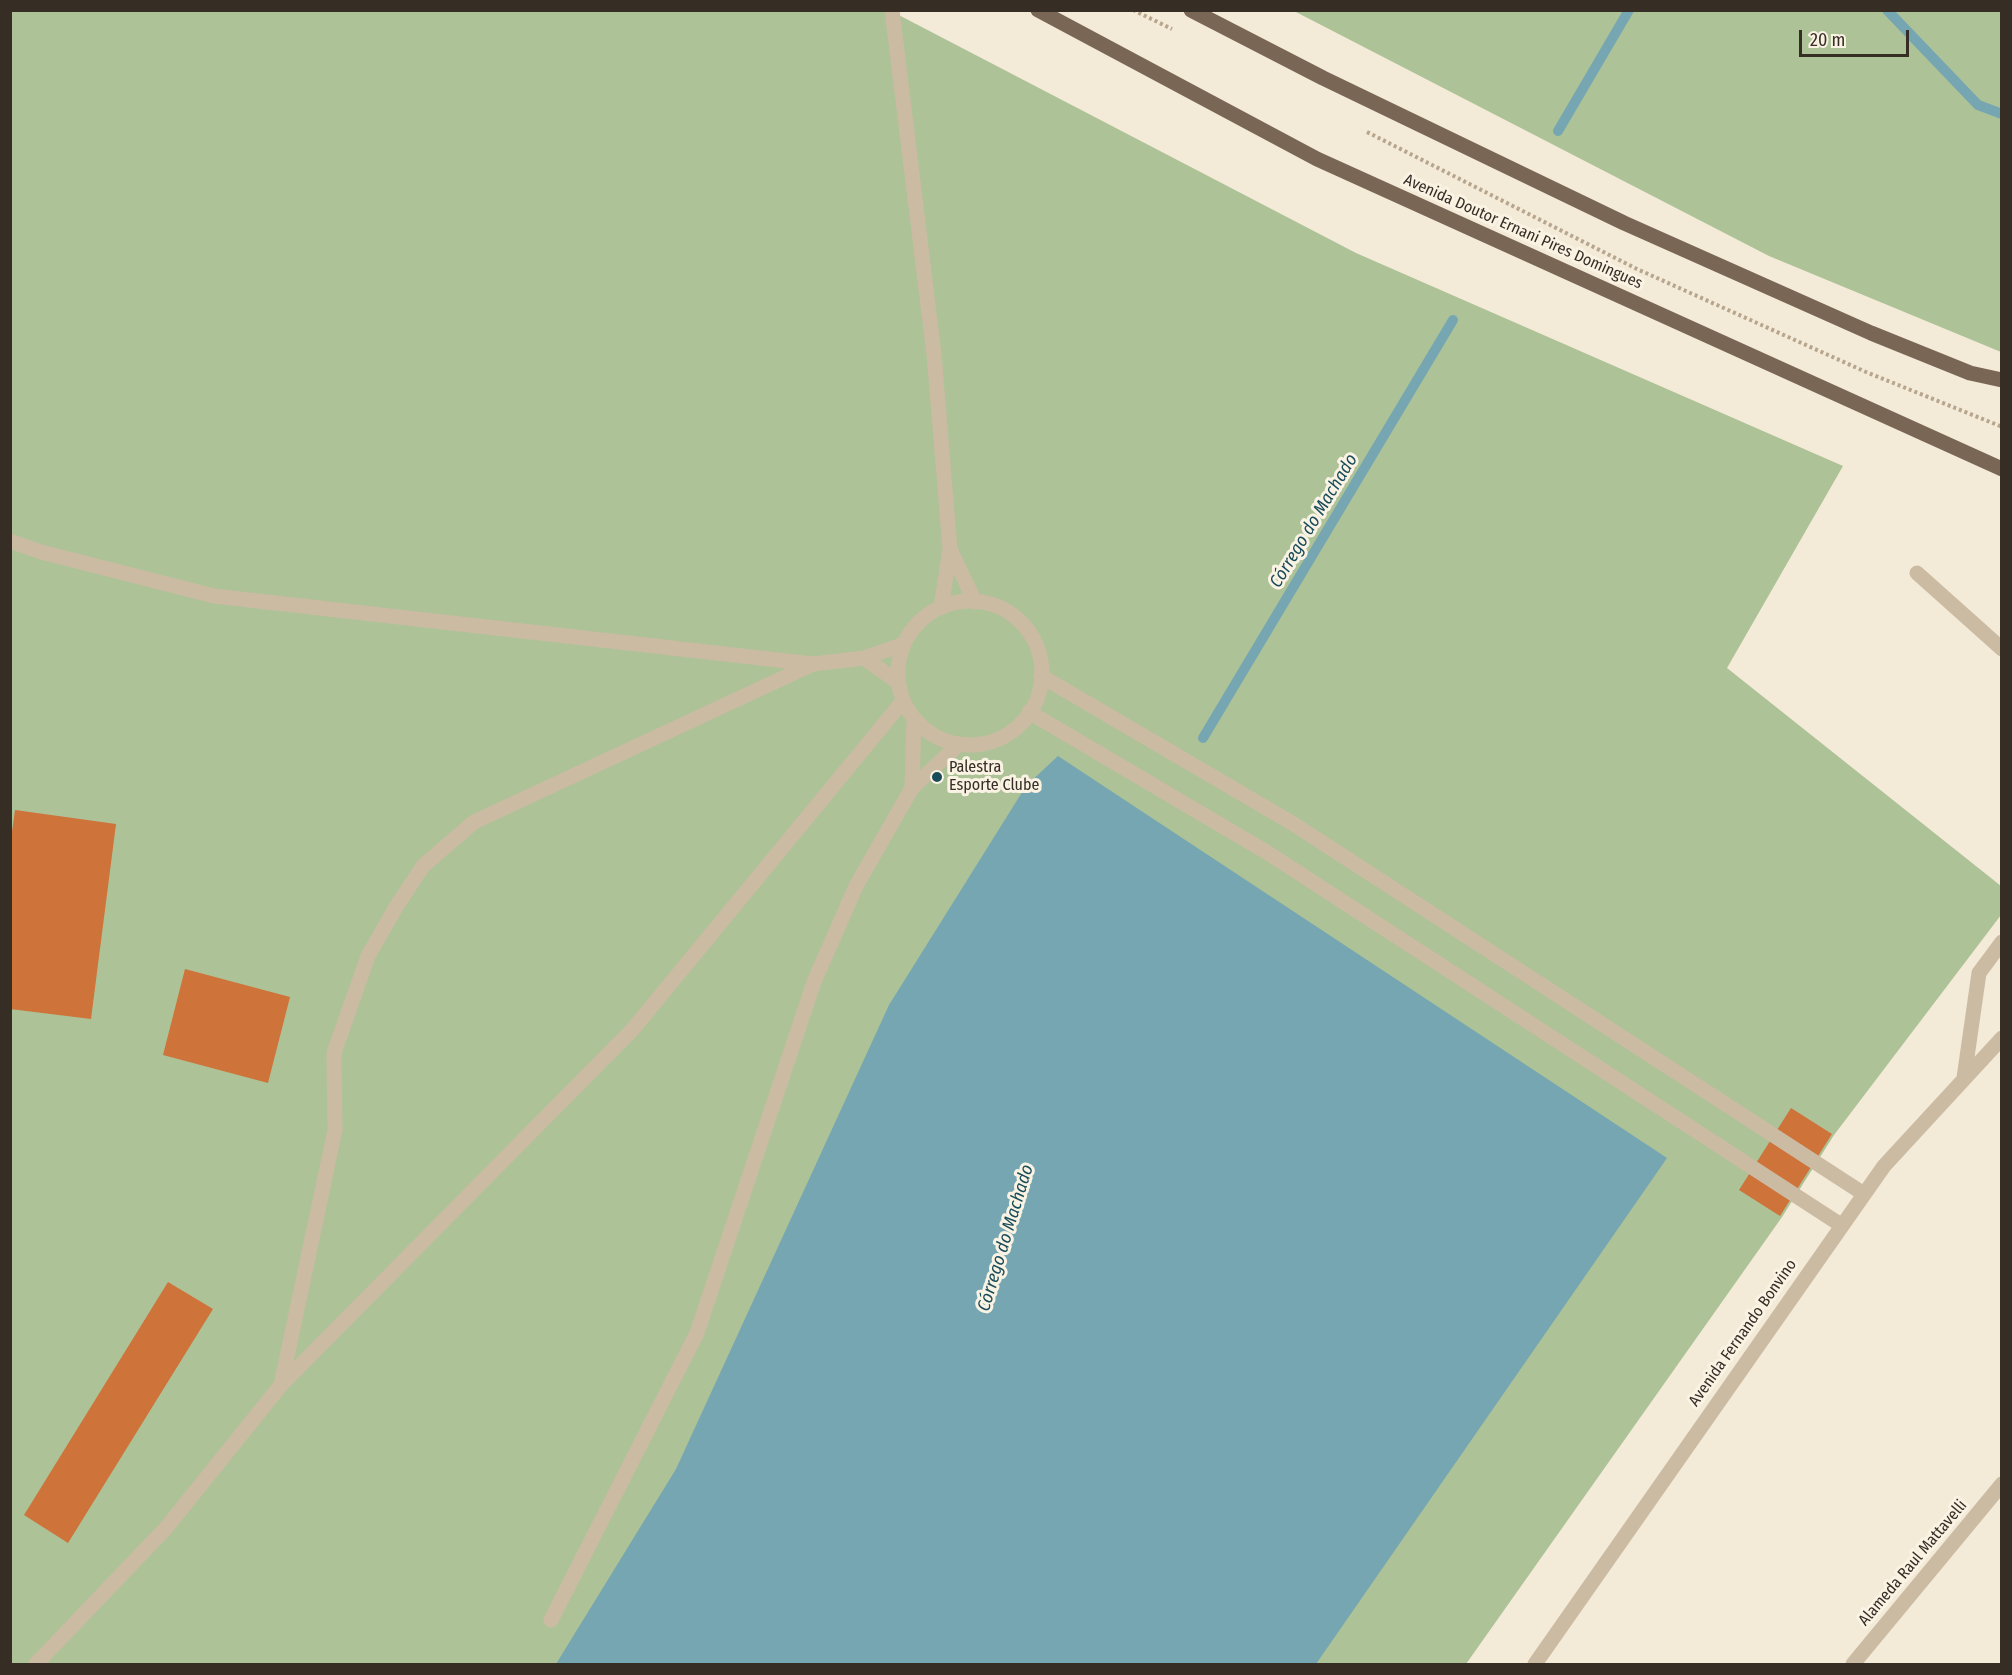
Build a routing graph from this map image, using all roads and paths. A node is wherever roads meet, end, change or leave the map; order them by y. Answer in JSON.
{"nodes":[{"id":1,"x":892,"y":10,"type":"edge"},
{"id":2,"x":1038,"y":10,"type":"edge"},
{"id":3,"x":1191,"y":10,"type":"edge"},
{"id":4,"x":2001,"y":380,"type":"edge"},
{"id":5,"x":2001,"y":469,"type":"edge"},
{"id":6,"x":10,"y":542,"type":"edge"},
{"id":7,"x":950,"y":549,"type":"junction"},
{"id":8,"x":1917,"y":573,"type":"dead end"},
{"id":9,"x":975,"y":602,"type":"junction"},
{"id":10,"x":941,"y":608,"type":"junction"},
{"id":11,"x":904,"y":644,"type":"junction"},
{"id":12,"x":2001,"y":649,"type":"edge"},
{"id":13,"x":864,"y":658,"type":"junction"},
{"id":14,"x":813,"y":664,"type":"junction"},
{"id":15,"x":1041,"y":676,"type":"junction"},
{"id":16,"x":898,"y":682,"type":"junction"},
{"id":17,"x":903,"y":702,"type":"junction"},
{"id":18,"x":1029,"y":712,"type":"junction"},
{"id":19,"x":914,"y":719,"type":"junction"},
{"id":20,"x":959,"y":744,"type":"junction"},
{"id":21,"x":912,"y":788,"type":"junction"},
{"id":22,"x":2001,"y":942,"type":"edge"},
{"id":23,"x":2001,"y":1038,"type":"edge"},
{"id":24,"x":1964,"y":1078,"type":"junction"},
{"id":25,"x":1864,"y":1194,"type":"junction"},
{"id":26,"x":1841,"y":1225,"type":"junction"},
{"id":27,"x":281,"y":1385,"type":"junction"},
{"id":28,"x":2001,"y":1484,"type":"edge"},
{"id":29,"x":551,"y":1620,"type":"dead end"},
{"id":30,"x":36,"y":1665,"type":"edge"},
{"id":31,"x":1534,"y":1665,"type":"edge"},
{"id":32,"x":1852,"y":1665,"type":"edge"}],
"edges":[{"from":1,"to":7,"type":"street"},
{"from":2,"to":5,"type":"main road","name":"Avenida Doutor Ernani Pires Domingues"},
{"from":3,"to":4,"type":"main road"},
{"from":6,"to":14,"type":"street"},
{"from":7,"to":9,"type":"street"},
{"from":7,"to":10,"type":"street"},
{"from":8,"to":12,"type":"street"},
{"from":9,"to":10,"type":"street"},
{"from":9,"to":15,"type":"street"},
{"from":10,"to":11,"type":"street"},
{"from":11,"to":13,"type":"street"},
{"from":11,"to":16,"type":"street"},
{"from":13,"to":14,"type":"street"},
{"from":13,"to":16,"type":"street"},
{"from":14,"to":27,"type":"street"},
{"from":15,"to":18,"type":"street"},
{"from":15,"to":25,"type":"street"},
{"from":16,"to":17,"type":"street"},
{"from":17,"to":19,"type":"street"},
{"from":17,"to":27,"type":"street"},
{"from":18,"to":20,"type":"street"},
{"from":18,"to":26,"type":"street"},
{"from":19,"to":20,"type":"street"},
{"from":19,"to":21,"type":"street"},
{"from":20,"to":21,"type":"street"},
{"from":21,"to":29,"type":"street"},
{"from":22,"to":24,"type":"street"},
{"from":23,"to":24,"type":"street","name":"Avenida Fernando Bonvino"},
{"from":24,"to":25,"type":"street","name":"Avenida Fernando Bonvino"},
{"from":25,"to":26,"type":"street","name":"Avenida Fernando Bonvino"},
{"from":26,"to":31,"type":"street","name":"Avenida Fernando Bonvino"},
{"from":27,"to":30,"type":"street"},
{"from":28,"to":32,"type":"street","name":"Alameda Raul Mattavelli"}]}
